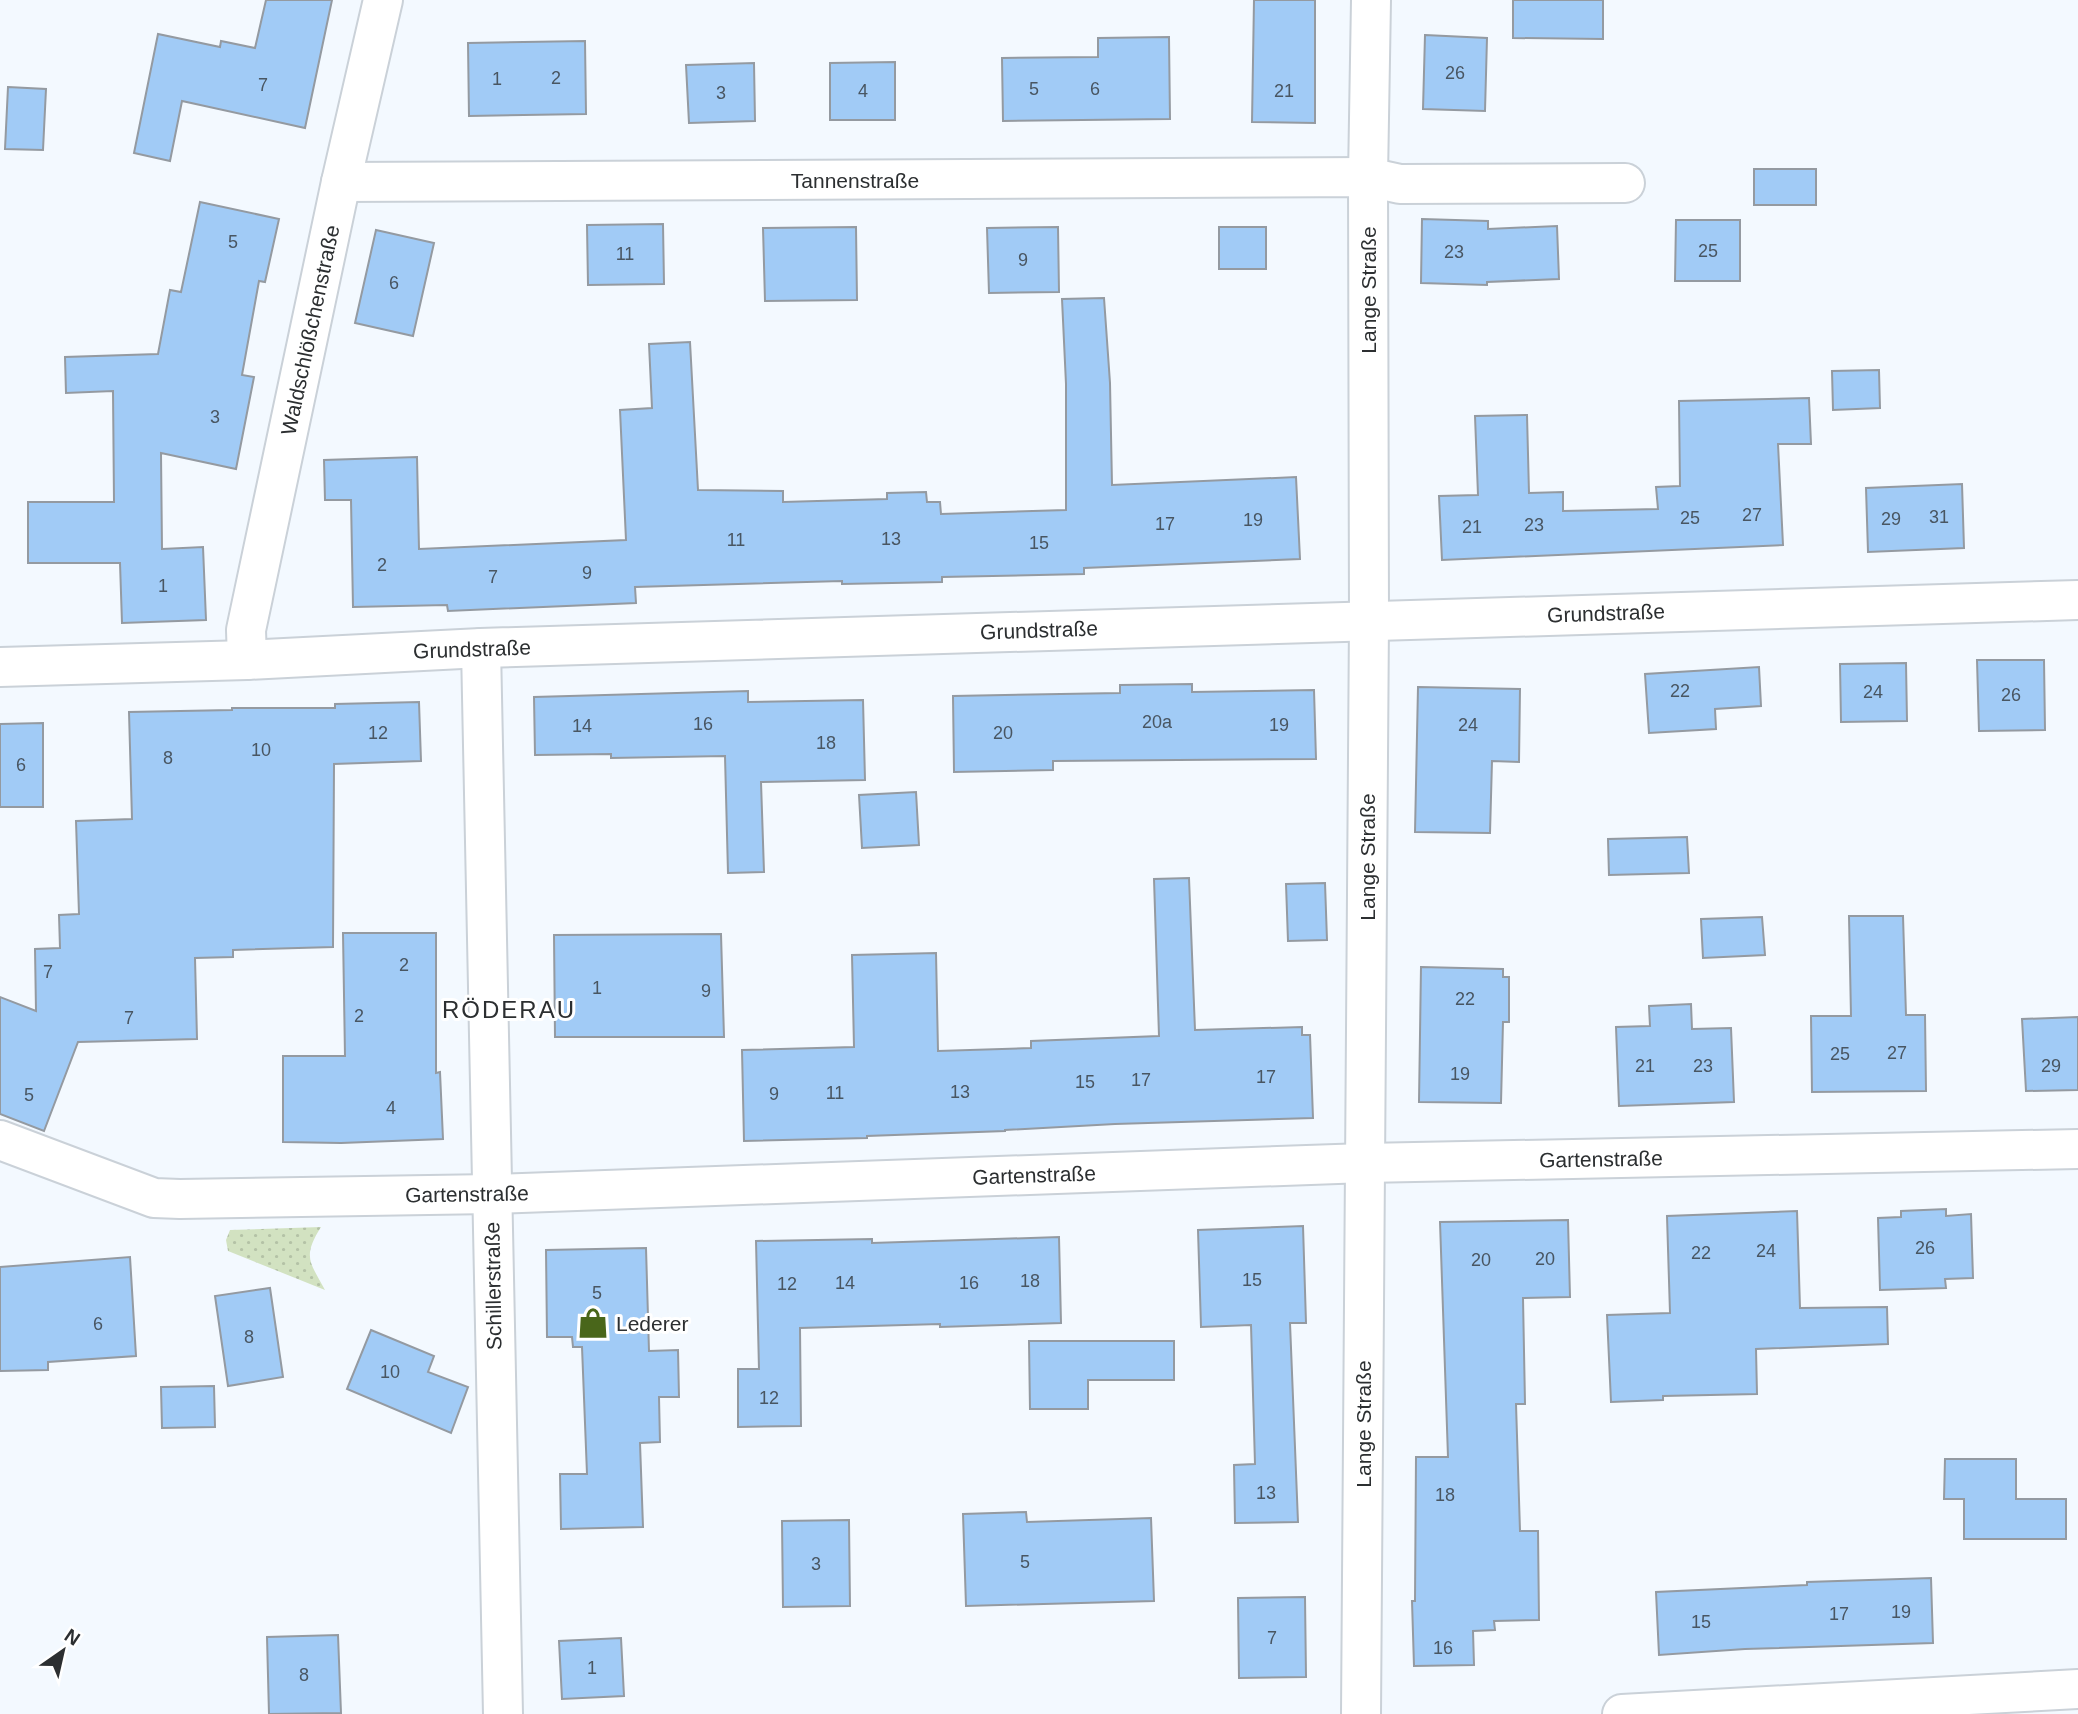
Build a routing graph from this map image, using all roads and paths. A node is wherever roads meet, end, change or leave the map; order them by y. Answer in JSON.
{"nodes":[{"id":1,"x":383,"y":0,"type":"edge"},
{"id":2,"x":1371,"y":0,"type":"edge"},
{"id":3,"x":1368,"y":177,"type":"junction"},
{"id":4,"x":341,"y":182,"type":"junction"},
{"id":5,"x":1625,"y":183,"type":"dead end"},
{"id":6,"x":2078,"y":600,"type":"edge"},
{"id":7,"x":1369,"y":620,"type":"junction"},
{"id":8,"x":481,"y":648,"type":"junction"},
{"id":9,"x":247,"y":660,"type":"junction"},
{"id":10,"x":0,"y":667,"type":"edge"},
{"id":11,"x":0,"y":1140,"type":"edge"},
{"id":12,"x":2078,"y":1149,"type":"edge"},
{"id":13,"x":1365,"y":1163,"type":"junction"},
{"id":14,"x":492,"y":1194,"type":"junction"},
{"id":15,"x":2078,"y":1689,"type":"edge"},
{"id":16,"x":503,"y":1714,"type":"edge"},
{"id":17,"x":1361,"y":1714,"type":"edge"},
{"id":18,"x":1622,"y":1714,"type":"edge"}],
"edges":[{"from":1,"to":4,"type":"street","name":"Waldschlößchenstraße"},
{"from":2,"to":3,"type":"street","name":"Lange Straße"},
{"from":3,"to":4,"type":"street","name":"Tannenstraße"},
{"from":3,"to":5,"type":"street","name":"Tannenstraße"},
{"from":3,"to":7,"type":"street","name":"Lange Straße"},
{"from":4,"to":9,"type":"street","name":"Waldschlößchenstraße"},
{"from":6,"to":7,"type":"street","name":"Grundstraße"},
{"from":7,"to":8,"type":"street","name":"Grundstraße"},
{"from":7,"to":13,"type":"street","name":"Lange Straße"},
{"from":8,"to":9,"type":"street","name":"Grundstraße"},
{"from":8,"to":14,"type":"street","name":"Schillerstraße"},
{"from":9,"to":10,"type":"street","name":"Grundstraße"},
{"from":11,"to":14,"type":"street","name":"Gartenstraße"},
{"from":12,"to":13,"type":"street","name":"Gartenstraße"},
{"from":13,"to":14,"type":"street","name":"Gartenstraße"},
{"from":13,"to":17,"type":"street","name":"Lange Straße"},
{"from":14,"to":16,"type":"street","name":"Schillerstraße"},
{"from":15,"to":18,"type":"street"}]}
